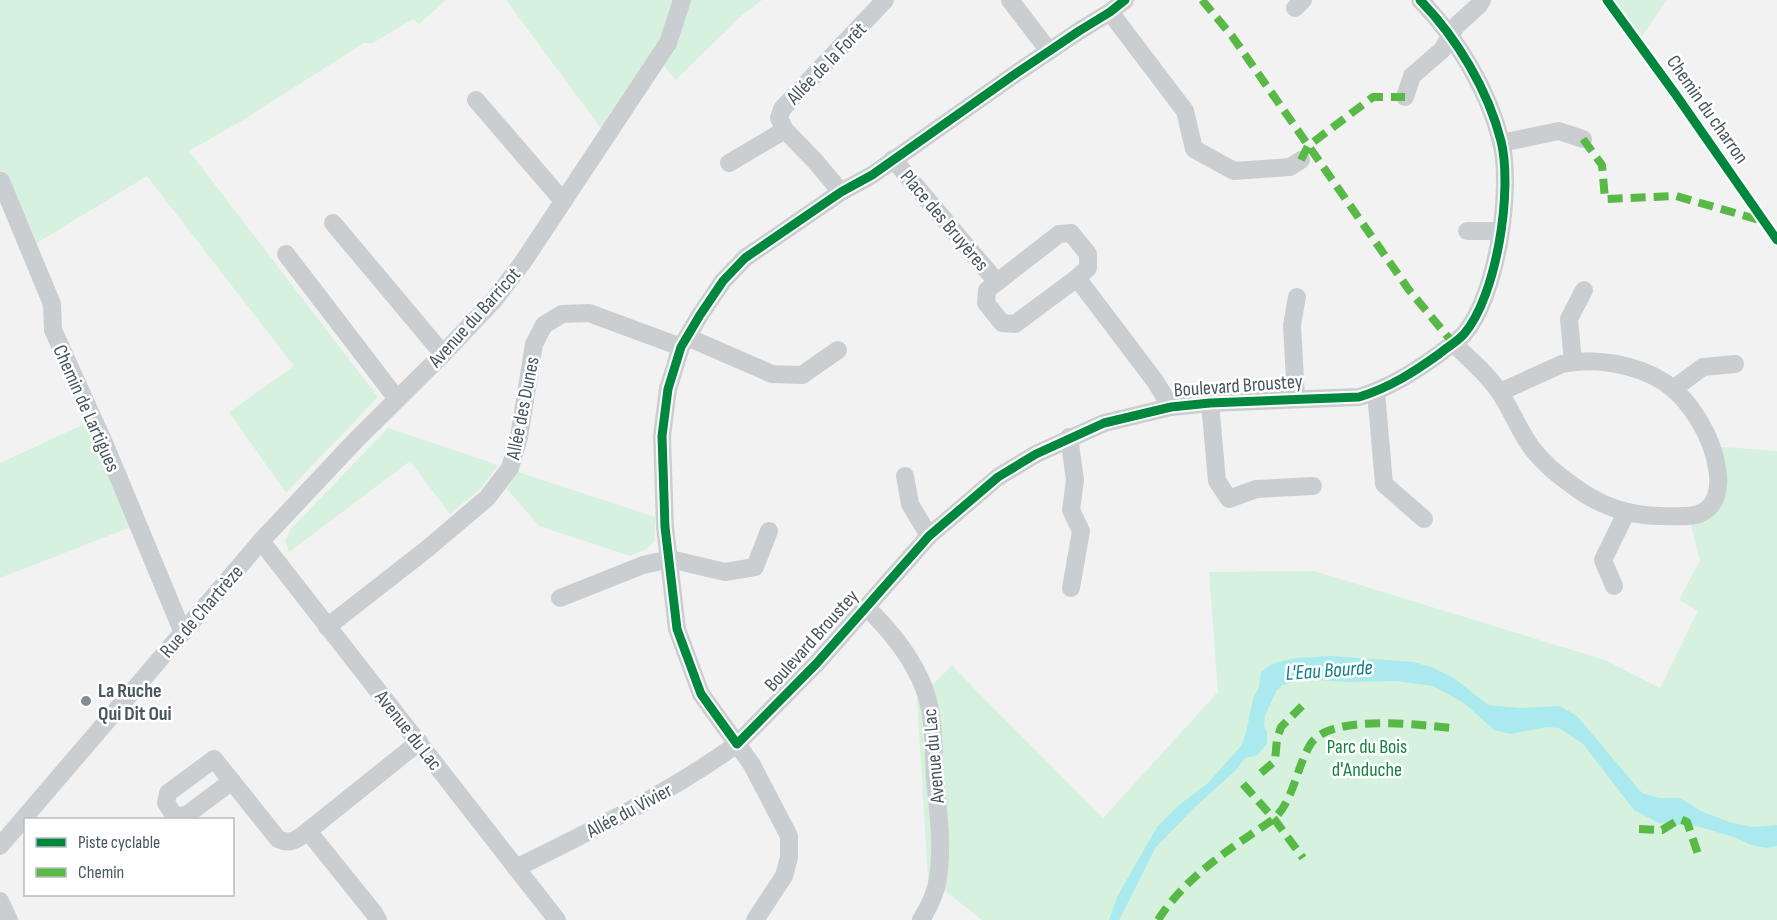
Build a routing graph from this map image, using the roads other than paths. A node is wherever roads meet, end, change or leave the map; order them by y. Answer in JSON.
{"nodes":[{"id":1,"x":682,"y":0,"type":"edge"},
{"id":2,"x":885,"y":0,"type":"edge"},
{"id":3,"x":1010,"y":0,"type":"edge"},
{"id":4,"x":1125,"y":0,"type":"edge"},
{"id":5,"x":1420,"y":0,"type":"edge"},
{"id":6,"x":1482,"y":0,"type":"edge"},
{"id":7,"x":1110,"y":12,"type":"junction"},
{"id":8,"x":1450,"y":38,"type":"junction"},
{"id":9,"x":1049,"y":51,"type":"junction"},
{"id":10,"x":1405,"y":97,"type":"dead end"},
{"id":11,"x":476,"y":100,"type":"dead end"},
{"id":12,"x":785,"y":130,"type":"junction"},
{"id":13,"x":1583,"y":139,"type":"dead end"},
{"id":14,"x":1501,"y":143,"type":"junction"},
{"id":15,"x":893,"y":159,"type":"junction"},
{"id":16,"x":1301,"y":160,"type":"dead end"},
{"id":17,"x":729,"y":163,"type":"dead end"},
{"id":18,"x":1,"y":181,"type":"edge"},
{"id":19,"x":841,"y":192,"type":"junction"},
{"id":20,"x":563,"y":201,"type":"junction"},
{"id":21,"x":333,"y":223,"type":"dead end"},
{"id":22,"x":1467,"y":231,"type":"dead end"},
{"id":23,"x":1500,"y":231,"type":"junction"},
{"id":24,"x":286,"y":254,"type":"dead end"},
{"id":25,"x":1077,"y":278,"type":"junction"},
{"id":26,"x":996,"y":281,"type":"junction"},
{"id":27,"x":1584,"y":290,"type":"dead end"},
{"id":28,"x":1297,"y":297,"type":"dead end"},
{"id":29,"x":684,"y":342,"type":"junction"},
{"id":30,"x":1454,"y":343,"type":"junction"},
{"id":31,"x":838,"y":350,"type":"dead end"},
{"id":32,"x":443,"y":354,"type":"junction"},
{"id":33,"x":1573,"y":362,"type":"junction"},
{"id":34,"x":1735,"y":364,"type":"dead end"},
{"id":35,"x":1673,"y":389,"type":"junction"},
{"id":36,"x":1376,"y":392,"type":"junction"},
{"id":37,"x":1500,"y":392,"type":"junction"},
{"id":38,"x":397,"y":399,"type":"junction"},
{"id":39,"x":1296,"y":399,"type":"junction"},
{"id":40,"x":1210,"y":403,"type":"junction"},
{"id":41,"x":1171,"y":407,"type":"junction"},
{"id":42,"x":1069,"y":437,"type":"junction"},
{"id":43,"x":905,"y":476,"type":"dead end"},
{"id":44,"x":1313,"y":486,"type":"dead end"},
{"id":45,"x":1626,"y":513,"type":"junction"},
{"id":46,"x":1424,"y":519,"type":"dead end"},
{"id":47,"x":769,"y":531,"type":"dead end"},
{"id":48,"x":929,"y":536,"type":"junction"},
{"id":49,"x":261,"y":541,"type":"junction"},
{"id":50,"x":670,"y":559,"type":"junction"},
{"id":51,"x":1614,"y":586,"type":"dead end"},
{"id":52,"x":1071,"y":588,"type":"dead end"},
{"id":53,"x":560,"y":598,"type":"dead end"},
{"id":54,"x":866,"y":607,"type":"junction"},
{"id":55,"x":327,"y":627,"type":"junction"},
{"id":56,"x":183,"y":633,"type":"junction"},
{"id":57,"x":419,"y":742,"type":"junction"},
{"id":58,"x":737,"y":744,"type":"junction"},
{"id":59,"x":232,"y":781,"type":"dead end"},
{"id":60,"x":24,"y":818,"type":"edge"},
{"id":61,"x":24,"y":818,"type":"edge"},
{"id":62,"x":308,"y":831,"type":"junction"},
{"id":63,"x":0,"y":846,"type":"edge"},
{"id":64,"x":516,"y":868,"type":"junction"},
{"id":65,"x":0,"y":902,"type":"edge"},
{"id":66,"x":9,"y":920,"type":"edge"},
{"id":67,"x":378,"y":920,"type":"edge"},
{"id":68,"x":557,"y":920,"type":"edge"},
{"id":69,"x":755,"y":920,"type":"edge"},
{"id":70,"x":921,"y":920,"type":"edge"}],
"edges":[{"from":1,"to":20,"type":"street","name":"Avenue du Barricot"},
{"from":2,"to":12,"type":"street","name":"Allée de la Forêt"},
{"from":3,"to":9,"type":"street"},
{"from":4,"to":7,"type":"street"},
{"from":5,"to":8,"type":"street","name":"Boulevard Broustey"},
{"from":6,"to":8,"type":"street"},
{"from":7,"to":9,"type":"street"},
{"from":7,"to":16,"type":"street"},
{"from":8,"to":10,"type":"street"},
{"from":8,"to":14,"type":"street","name":"Boulevard Broustey"},
{"from":9,"to":15,"type":"street"},
{"from":11,"to":20,"type":"street"},
{"from":12,"to":17,"type":"street","name":"Allée de la Forêt"},
{"from":12,"to":19,"type":"street","name":"Allée de la Forêt"},
{"from":13,"to":14,"type":"street"},
{"from":14,"to":23,"type":"street","name":"Boulevard Broustey"},
{"from":15,"to":19,"type":"street"},
{"from":15,"to":26,"type":"street","name":"Place des Bruyères"},
{"from":18,"to":56,"type":"street","name":"Chemin de Lartigues"},
{"from":19,"to":29,"type":"street"},
{"from":20,"to":32,"type":"street","name":"Avenue du Barricot"},
{"from":21,"to":32,"type":"street"},
{"from":22,"to":23,"type":"street"},
{"from":23,"to":30,"type":"street","name":"Boulevard Broustey"},
{"from":24,"to":38,"type":"street"},
{"from":25,"to":26,"type":"street","name":"Place des Bruyères"},
{"from":25,"to":26,"type":"street","name":"Place des Bruyères"},
{"from":25,"to":41,"type":"street"},
{"from":27,"to":33,"type":"street"},
{"from":28,"to":39,"type":"street"},
{"from":29,"to":31,"type":"street","name":"Allée des Dunes"},
{"from":29,"to":50,"type":"street"},
{"from":29,"to":55,"type":"street","name":"Allée des Dunes"},
{"from":30,"to":36,"type":"street","name":"Boulevard Broustey"},
{"from":30,"to":37,"type":"street"},
{"from":32,"to":38,"type":"street","name":"Avenue du Barricot"},
{"from":33,"to":35,"type":"street"},
{"from":33,"to":37,"type":"street"},
{"from":34,"to":35,"type":"street"},
{"from":35,"to":45,"type":"street"},
{"from":36,"to":39,"type":"street","name":"Boulevard Broustey"},
{"from":36,"to":46,"type":"street"},
{"from":37,"to":45,"type":"street"},
{"from":38,"to":49,"type":"street","name":"Avenue du Barricot"},
{"from":39,"to":40,"type":"street","name":"Boulevard Broustey"},
{"from":40,"to":41,"type":"street","name":"Boulevard Broustey"},
{"from":40,"to":44,"type":"street"},
{"from":41,"to":42,"type":"street","name":"Boulevard Broustey"},
{"from":42,"to":48,"type":"street","name":"Boulevard Broustey"},
{"from":42,"to":52,"type":"street"},
{"from":43,"to":48,"type":"street"},
{"from":45,"to":51,"type":"street"},
{"from":47,"to":50,"type":"street"},
{"from":48,"to":54,"type":"street","name":"Boulevard Broustey"},
{"from":49,"to":55,"type":"street","name":"Avenue du Lac"},
{"from":49,"to":56,"type":"street","name":"Rue de Chartrèze"},
{"from":50,"to":53,"type":"street"},
{"from":50,"to":58,"type":"street"},
{"from":54,"to":58,"type":"street","name":"Boulevard Broustey"},
{"from":54,"to":70,"type":"street","name":"Avenue du Lac"},
{"from":55,"to":57,"type":"street","name":"Avenue du Lac"},
{"from":56,"to":61,"type":"street","name":"Rue de Chartrèze"},
{"from":57,"to":62,"type":"street"},
{"from":57,"to":64,"type":"street","name":"Avenue du Lac"},
{"from":58,"to":64,"type":"street","name":"Allée du Vivier"},
{"from":58,"to":69,"type":"street"},
{"from":59,"to":62,"type":"street"},
{"from":60,"to":63,"type":"street","name":"Rue de Chartrèze"},
{"from":62,"to":67,"type":"street"},
{"from":64,"to":68,"type":"street","name":"Avenue du Lac"},
{"from":65,"to":66,"type":"street"}]}
